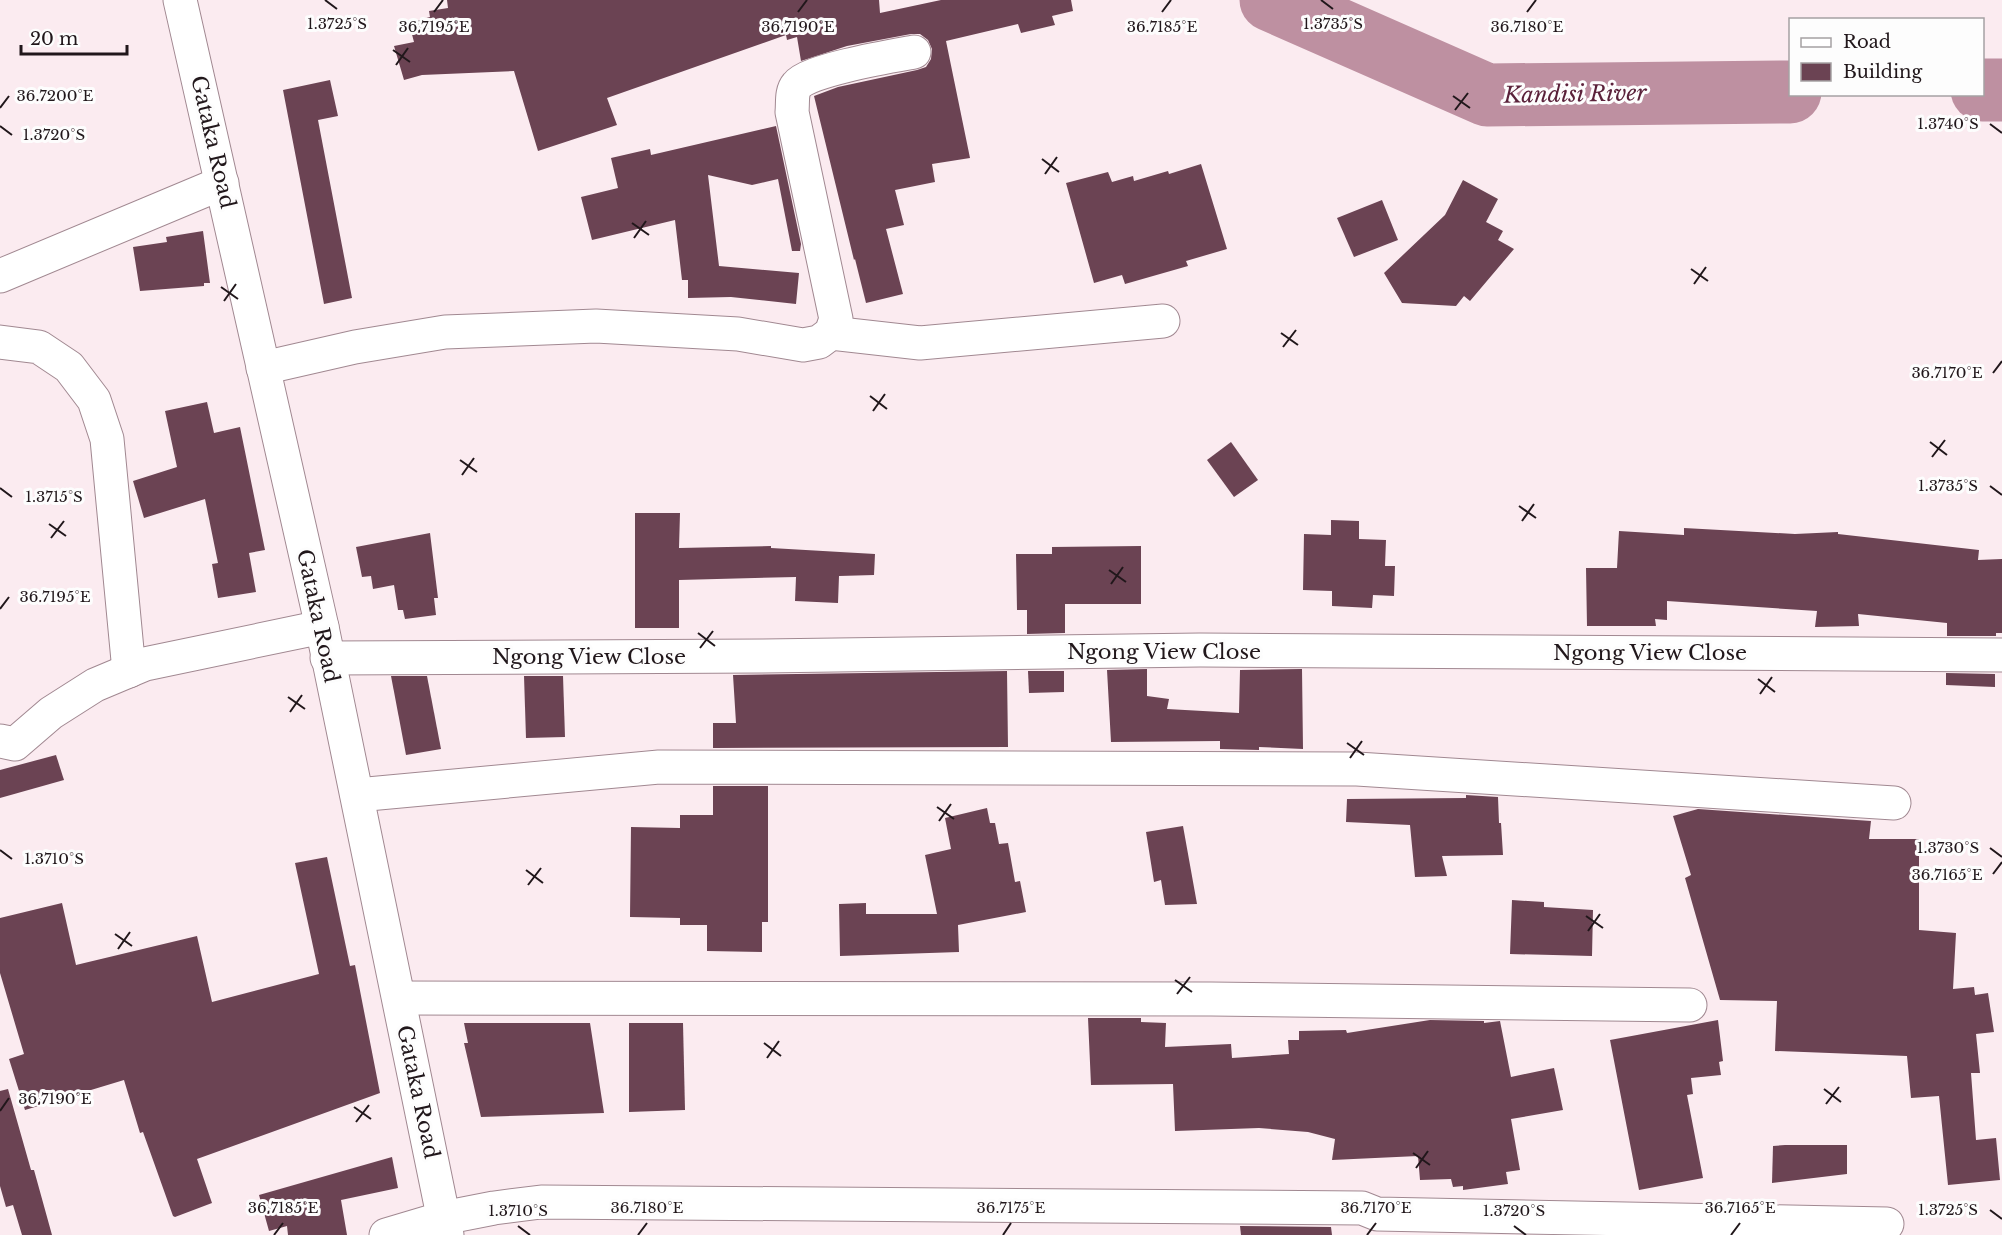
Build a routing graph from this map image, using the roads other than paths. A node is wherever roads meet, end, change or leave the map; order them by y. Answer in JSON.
{"nodes":[{"id":1,"x":184,"y":2,"type":"edge"},
{"id":2,"x":914,"y":51,"type":"dead end"},
{"id":3,"x":222,"y":183,"type":"junction"},
{"id":4,"x":0,"y":276,"type":"edge"},
{"id":5,"x":1163,"y":321,"type":"dead end"},
{"id":6,"x":831,"y":333,"type":"junction"},
{"id":7,"x":0,"y":342,"type":"edge"},
{"id":8,"x":263,"y":368,"type":"junction"},
{"id":9,"x":325,"y":642,"type":"junction"},
{"id":10,"x":2002,"y":655,"type":"edge"},
{"id":11,"x":129,"y":671,"type":"junction"},
{"id":12,"x":0,"y":741,"type":"edge"},
{"id":13,"x":357,"y":795,"type":"junction"},
{"id":14,"x":1894,"y":803,"type":"dead end"},
{"id":15,"x":399,"y":998,"type":"junction"},
{"id":16,"x":1690,"y":1005,"type":"dead end"},
{"id":17,"x":1887,"y":1224,"type":"dead end"},
{"id":18,"x":445,"y":1226,"type":"edge"},
{"id":19,"x":386,"y":1235,"type":"edge"}],
"edges":[{"from":1,"to":3,"type":"street","name":"Gataka Road"},
{"from":2,"to":6,"type":"street"},
{"from":3,"to":4,"type":"street"},
{"from":3,"to":8,"type":"street","name":"Gataka Road"},
{"from":5,"to":6,"type":"street"},
{"from":6,"to":8,"type":"street"},
{"from":7,"to":11,"type":"street"},
{"from":8,"to":9,"type":"street","name":"Gataka Road"},
{"from":9,"to":10,"type":"street","name":"Ngong View Close"},
{"from":9,"to":11,"type":"street","name":"Ngong View Close"},
{"from":9,"to":13,"type":"street","name":"Gataka Road"},
{"from":11,"to":12,"type":"street","name":"Ngong View Close"},
{"from":13,"to":14,"type":"street"},
{"from":13,"to":15,"type":"street","name":"Gataka Road"},
{"from":15,"to":16,"type":"street"},
{"from":15,"to":18,"type":"street","name":"Gataka Road"},
{"from":17,"to":18,"type":"street"},
{"from":18,"to":19,"type":"street"}]}
